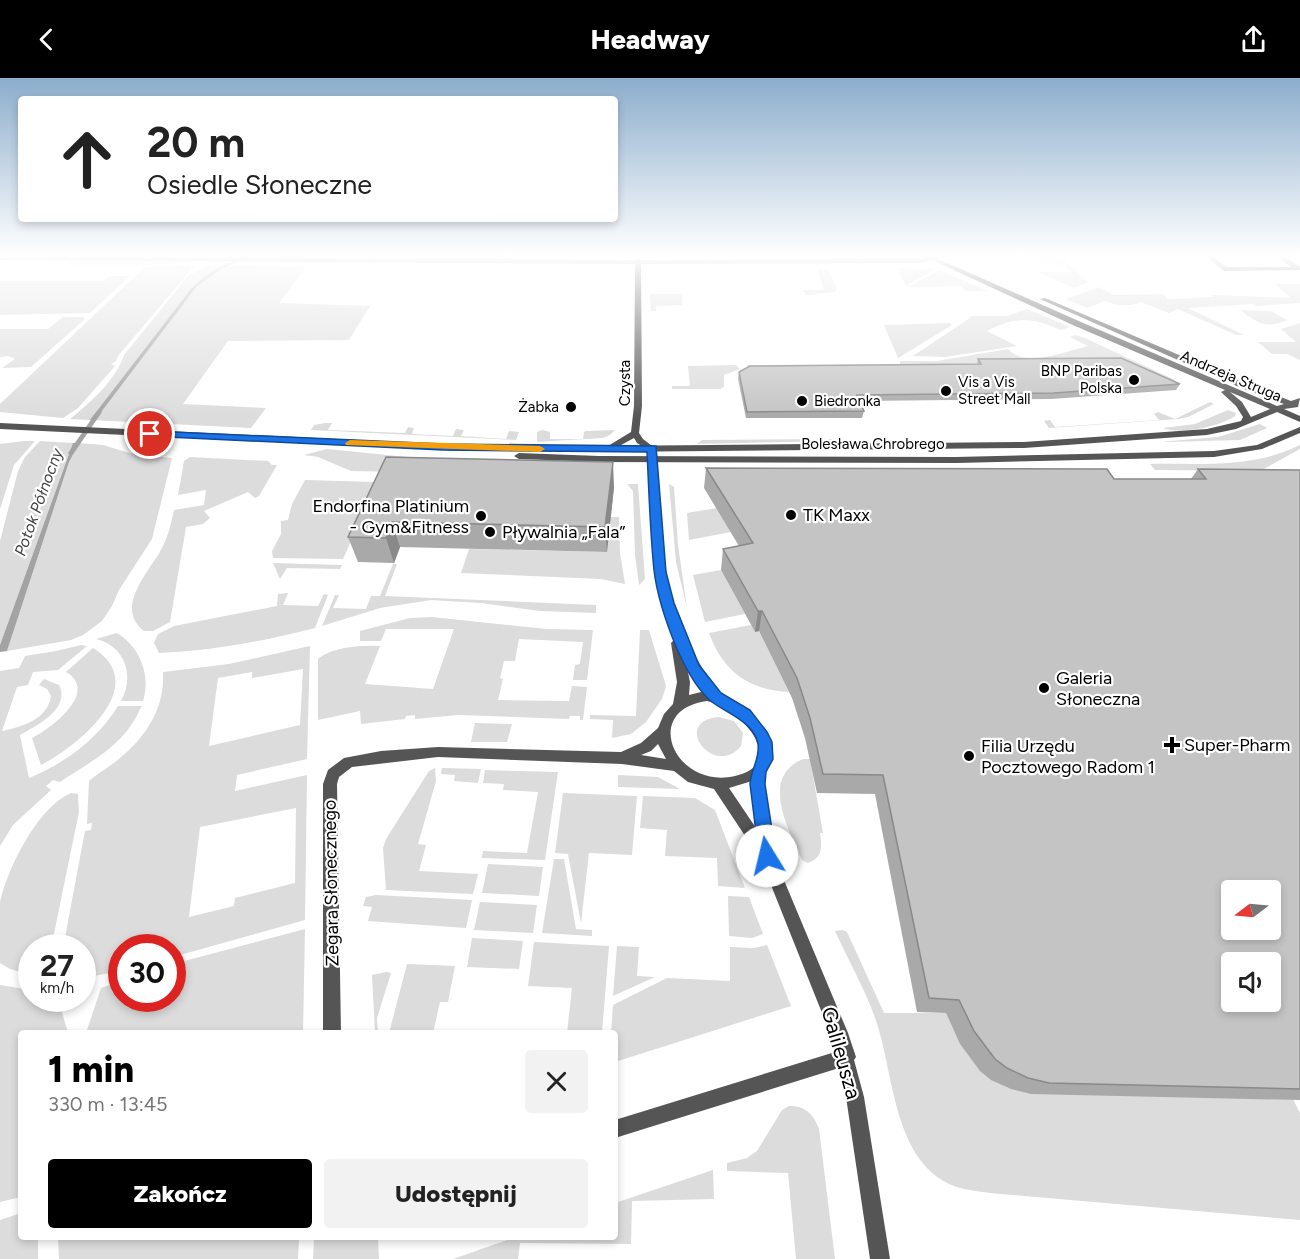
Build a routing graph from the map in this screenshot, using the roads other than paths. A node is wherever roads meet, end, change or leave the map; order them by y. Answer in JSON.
{"nodes":[{"id":1,"x":638,"y":309,"type":"edge"},
{"id":2,"x":1050,"y":309,"type":"edge"},
{"id":3,"x":1065,"y":309,"type":"edge"},
{"id":4,"x":1206,"y":380,"type":"junction"},
{"id":5,"x":1298,"y":404,"type":"edge"},
{"id":6,"x":1277,"y":410,"type":"junction"},
{"id":7,"x":1300,"y":419,"type":"edge"},
{"id":8,"x":1245,"y":422,"type":"junction"},
{"id":9,"x":0,"y":426,"type":"edge"},
{"id":10,"x":1300,"y":430,"type":"edge"},
{"id":11,"x":634,"y":433,"type":"junction"},
{"id":12,"x":1282,"y":439,"type":"junction"},
{"id":13,"x":1300,"y":439,"type":"edge"},
{"id":14,"x":443,"y":447,"type":"junction"},
{"id":15,"x":607,"y":449,"type":"junction"},
{"id":16,"x":653,"y":454,"type":"junction"},
{"id":17,"x":678,"y":633,"type":"junction"},
{"id":18,"x":716,"y":697,"type":"junction"},
{"id":19,"x":678,"y":706,"type":"junction"},
{"id":20,"x":664,"y":731,"type":"junction"},
{"id":21,"x":622,"y":758,"type":"junction"},
{"id":22,"x":677,"y":766,"type":"junction"},
{"id":23,"x":758,"y":772,"type":"junction"},
{"id":24,"x":718,"y":784,"type":"junction"},
{"id":25,"x":767,"y":856,"type":"junction"},
{"id":26,"x":332,"y":1030,"type":"edge"},
{"id":27,"x":847,"y":1057,"type":"junction"},
{"id":28,"x":618,"y":1128,"type":"edge"},
{"id":29,"x":880,"y":1259,"type":"edge"}],
"edges":[{"from":1,"to":11,"type":"street","name":"Czysta"},
{"from":2,"to":4,"type":"street","name":"Andrzeja Struga"},
{"from":3,"to":5,"type":"street","name":"Andrzeja Struga"},
{"from":4,"to":6,"type":"street","name":"Andrzeja Struga"},
{"from":4,"to":8,"type":"street"},
{"from":5,"to":6,"type":"street","name":"Bolesława Chrobrego"},
{"from":6,"to":7,"type":"street","name":"Andrzeja Struga"},
{"from":6,"to":8,"type":"street","name":"Bolesława Chrobrego"},
{"from":8,"to":16,"type":"street","name":"Bolesława Chrobrego"},
{"from":9,"to":14,"type":"street","name":"Bolesława Chrobrego"},
{"from":10,"to":12,"type":"street","name":"Bolesława Chrobrego"},
{"from":11,"to":15,"type":"street","name":"Czysta"},
{"from":11,"to":16,"type":"street","name":"Czysta"},
{"from":12,"to":13,"type":"street"},
{"from":12,"to":16,"type":"street","name":"Bolesława Chrobrego"},
{"from":14,"to":15,"type":"street","name":"Bolesława Chrobrego"},
{"from":14,"to":16,"type":"street","name":"Bolesława Chrobrego"},
{"from":15,"to":16,"type":"street","name":"Bolesława Chrobrego"},
{"from":16,"to":17,"type":"street"},
{"from":17,"to":18,"type":"street"},
{"from":17,"to":19,"type":"street"},
{"from":18,"to":19,"type":"street"},
{"from":18,"to":23,"type":"street"},
{"from":19,"to":20,"type":"street"},
{"from":20,"to":21,"type":"street","name":"Zegara Słonecznego"},
{"from":20,"to":22,"type":"street"},
{"from":21,"to":22,"type":"street","name":"Zegara Słonecznego"},
{"from":21,"to":26,"type":"street","name":"Zegara Słonecznego"},
{"from":22,"to":24,"type":"street"},
{"from":23,"to":24,"type":"street"},
{"from":23,"to":25,"type":"street","name":"Galileusza"},
{"from":24,"to":25,"type":"street","name":"Galileusza"},
{"from":25,"to":27,"type":"street","name":"Galileusza"},
{"from":27,"to":28,"type":"street"},
{"from":27,"to":29,"type":"street","name":"Galileusza"}]}
